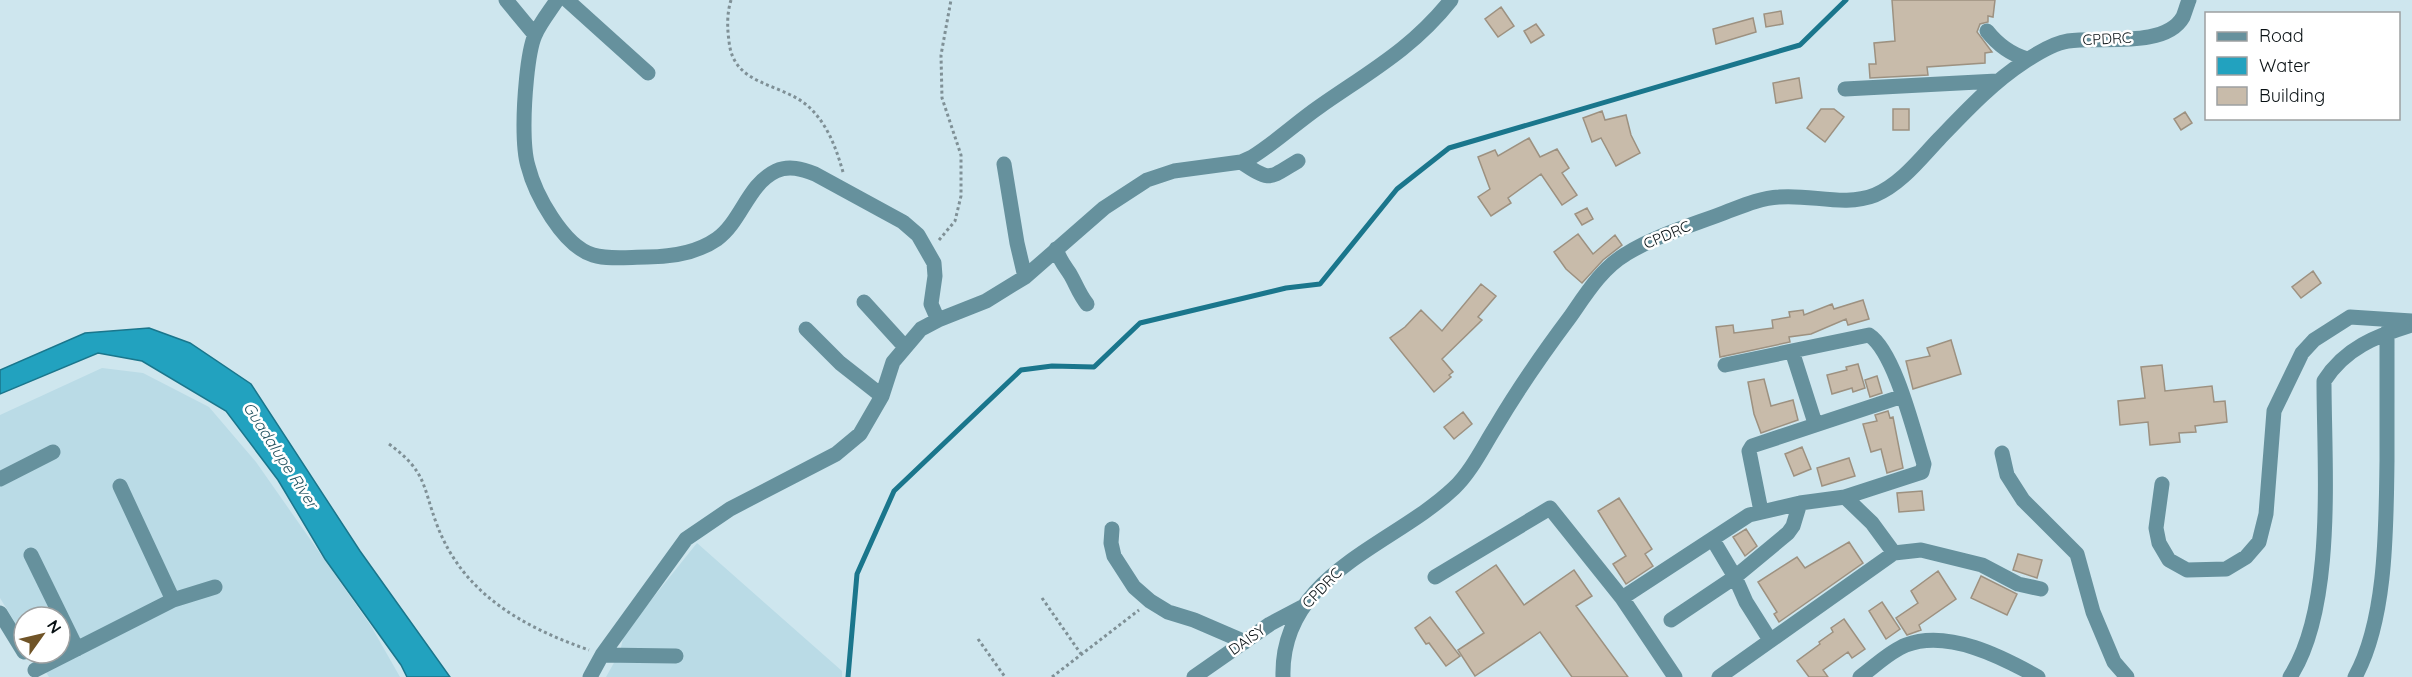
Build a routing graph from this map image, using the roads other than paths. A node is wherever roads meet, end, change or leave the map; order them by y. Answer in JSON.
{"nodes":[{"id":1,"x":506,"y":0,"type":"edge"},
{"id":2,"x":557,"y":0,"type":"edge"},
{"id":3,"x":567,"y":0,"type":"edge"},
{"id":4,"x":1451,"y":0,"type":"edge"},
{"id":5,"x":2188,"y":0,"type":"edge"},
{"id":6,"x":1987,"y":31,"type":"dead end"},
{"id":7,"x":535,"y":35,"type":"junction"},
{"id":8,"x":2027,"y":59,"type":"junction"},
{"id":9,"x":648,"y":73,"type":"dead end"},
{"id":10,"x":1997,"y":81,"type":"junction"},
{"id":11,"x":1845,"y":89,"type":"dead end"},
{"id":12,"x":1298,"y":161,"type":"dead end"},
{"id":13,"x":1241,"y":162,"type":"junction"},
{"id":14,"x":1004,"y":164,"type":"dead end"},
{"id":15,"x":1056,"y":249,"type":"junction"},
{"id":16,"x":1025,"y":277,"type":"junction"},
{"id":17,"x":864,"y":302,"type":"dead end"},
{"id":18,"x":1087,"y":304,"type":"dead end"},
{"id":19,"x":938,"y":320,"type":"junction"},
{"id":20,"x":2412,"y":323,"type":"edge"},
{"id":21,"x":807,"y":329,"type":"dead end"},
{"id":22,"x":2387,"y":333,"type":"junction"},
{"id":23,"x":904,"y":347,"type":"junction"},
{"id":24,"x":1792,"y":351,"type":"junction"},
{"id":25,"x":1725,"y":365,"type":"dead end"},
{"id":26,"x":882,"y":396,"type":"junction"},
{"id":27,"x":1903,"y":396,"type":"junction"},
{"id":28,"x":1815,"y":423,"type":"junction"},
{"id":29,"x":52,"y":452,"type":"dead end"},
{"id":30,"x":2002,"y":453,"type":"dead end"},
{"id":31,"x":0,"y":479,"type":"edge"},
{"id":32,"x":2162,"y":484,"type":"dead end"},
{"id":33,"x":120,"y":486,"type":"dead end"},
{"id":34,"x":1845,"y":498,"type":"junction"},
{"id":35,"x":1800,"y":502,"type":"junction"},
{"id":36,"x":1761,"y":511,"type":"junction"},
{"id":37,"x":1112,"y":529,"type":"dead end"},
{"id":38,"x":1713,"y":540,"type":"junction"},
{"id":39,"x":1894,"y":553,"type":"junction"},
{"id":40,"x":31,"y":555,"type":"dead end"},
{"id":41,"x":1434,"y":577,"type":"dead end"},
{"id":42,"x":1735,"y":577,"type":"junction"},
{"id":43,"x":215,"y":587,"type":"dead end"},
{"id":44,"x":2041,"y":589,"type":"dead end"},
{"id":45,"x":1623,"y":598,"type":"junction"},
{"id":46,"x":173,"y":600,"type":"junction"},
{"id":47,"x":1302,"y":607,"type":"junction"},
{"id":48,"x":0,"y":613,"type":"edge"},
{"id":49,"x":1671,"y":620,"type":"dead end"},
{"id":50,"x":12,"y":632,"type":"edge"},
{"id":51,"x":1770,"y":640,"type":"junction"},
{"id":52,"x":1245,"y":642,"type":"junction"},
{"id":53,"x":77,"y":649,"type":"junction"},
{"id":54,"x":602,"y":655,"type":"junction"},
{"id":55,"x":676,"y":656,"type":"dead end"},
{"id":56,"x":37,"y":673,"type":"edge"},
{"id":57,"x":1868,"y":675,"type":"edge"},
{"id":58,"x":590,"y":677,"type":"edge"},
{"id":59,"x":1194,"y":677,"type":"edge"},
{"id":60,"x":1283,"y":677,"type":"edge"},
{"id":61,"x":1675,"y":677,"type":"edge"},
{"id":62,"x":1719,"y":677,"type":"edge"},
{"id":63,"x":2038,"y":677,"type":"edge"},
{"id":64,"x":2127,"y":677,"type":"edge"},
{"id":65,"x":2290,"y":677,"type":"edge"},
{"id":66,"x":2355,"y":677,"type":"edge"}],
"edges":[{"from":1,"to":7,"type":"street"},
{"from":2,"to":7,"type":"street"},
{"from":3,"to":9,"type":"street"},
{"from":4,"to":13,"type":"street"},
{"from":5,"to":8,"type":"street","name":"CPDRC"},
{"from":6,"to":8,"type":"street"},
{"from":7,"to":19,"type":"street"},
{"from":8,"to":10,"type":"street","name":"CPDRC"},
{"from":10,"to":11,"type":"street"},
{"from":10,"to":47,"type":"street","name":"CPDRC"},
{"from":12,"to":13,"type":"street"},
{"from":13,"to":15,"type":"street"},
{"from":14,"to":16,"type":"street"},
{"from":15,"to":16,"type":"street"},
{"from":15,"to":18,"type":"street"},
{"from":16,"to":19,"type":"street"},
{"from":17,"to":23,"type":"street"},
{"from":19,"to":23,"type":"street"},
{"from":20,"to":22,"type":"street"},
{"from":20,"to":32,"type":"street"},
{"from":21,"to":26,"type":"street"},
{"from":22,"to":65,"type":"street"},
{"from":22,"to":66,"type":"street"},
{"from":23,"to":26,"type":"street"},
{"from":24,"to":25,"type":"street"},
{"from":24,"to":27,"type":"street"},
{"from":24,"to":28,"type":"street"},
{"from":26,"to":54,"type":"street"},
{"from":27,"to":28,"type":"street"},
{"from":27,"to":34,"type":"street"},
{"from":28,"to":36,"type":"street"},
{"from":29,"to":31,"type":"street"},
{"from":30,"to":64,"type":"street"},
{"from":33,"to":46,"type":"street"},
{"from":34,"to":35,"type":"street"},
{"from":34,"to":39,"type":"street"},
{"from":35,"to":36,"type":"street"},
{"from":35,"to":42,"type":"street"},
{"from":36,"to":38,"type":"street"},
{"from":37,"to":52,"type":"street"},
{"from":38,"to":42,"type":"street"},
{"from":38,"to":45,"type":"street"},
{"from":39,"to":44,"type":"street"},
{"from":39,"to":51,"type":"street"},
{"from":40,"to":53,"type":"street"},
{"from":41,"to":45,"type":"street"},
{"from":42,"to":49,"type":"street"},
{"from":42,"to":51,"type":"street"},
{"from":43,"to":46,"type":"street"},
{"from":45,"to":61,"type":"street"},
{"from":46,"to":53,"type":"street"},
{"from":47,"to":52,"type":"street","name":"DAISY"},
{"from":47,"to":60,"type":"street","name":"CPDRC"},
{"from":48,"to":50,"type":"street"},
{"from":51,"to":62,"type":"street"},
{"from":52,"to":59,"type":"street","name":"DAISY"},
{"from":53,"to":56,"type":"street"},
{"from":54,"to":55,"type":"street"},
{"from":54,"to":58,"type":"street"},
{"from":57,"to":63,"type":"street"}]}
